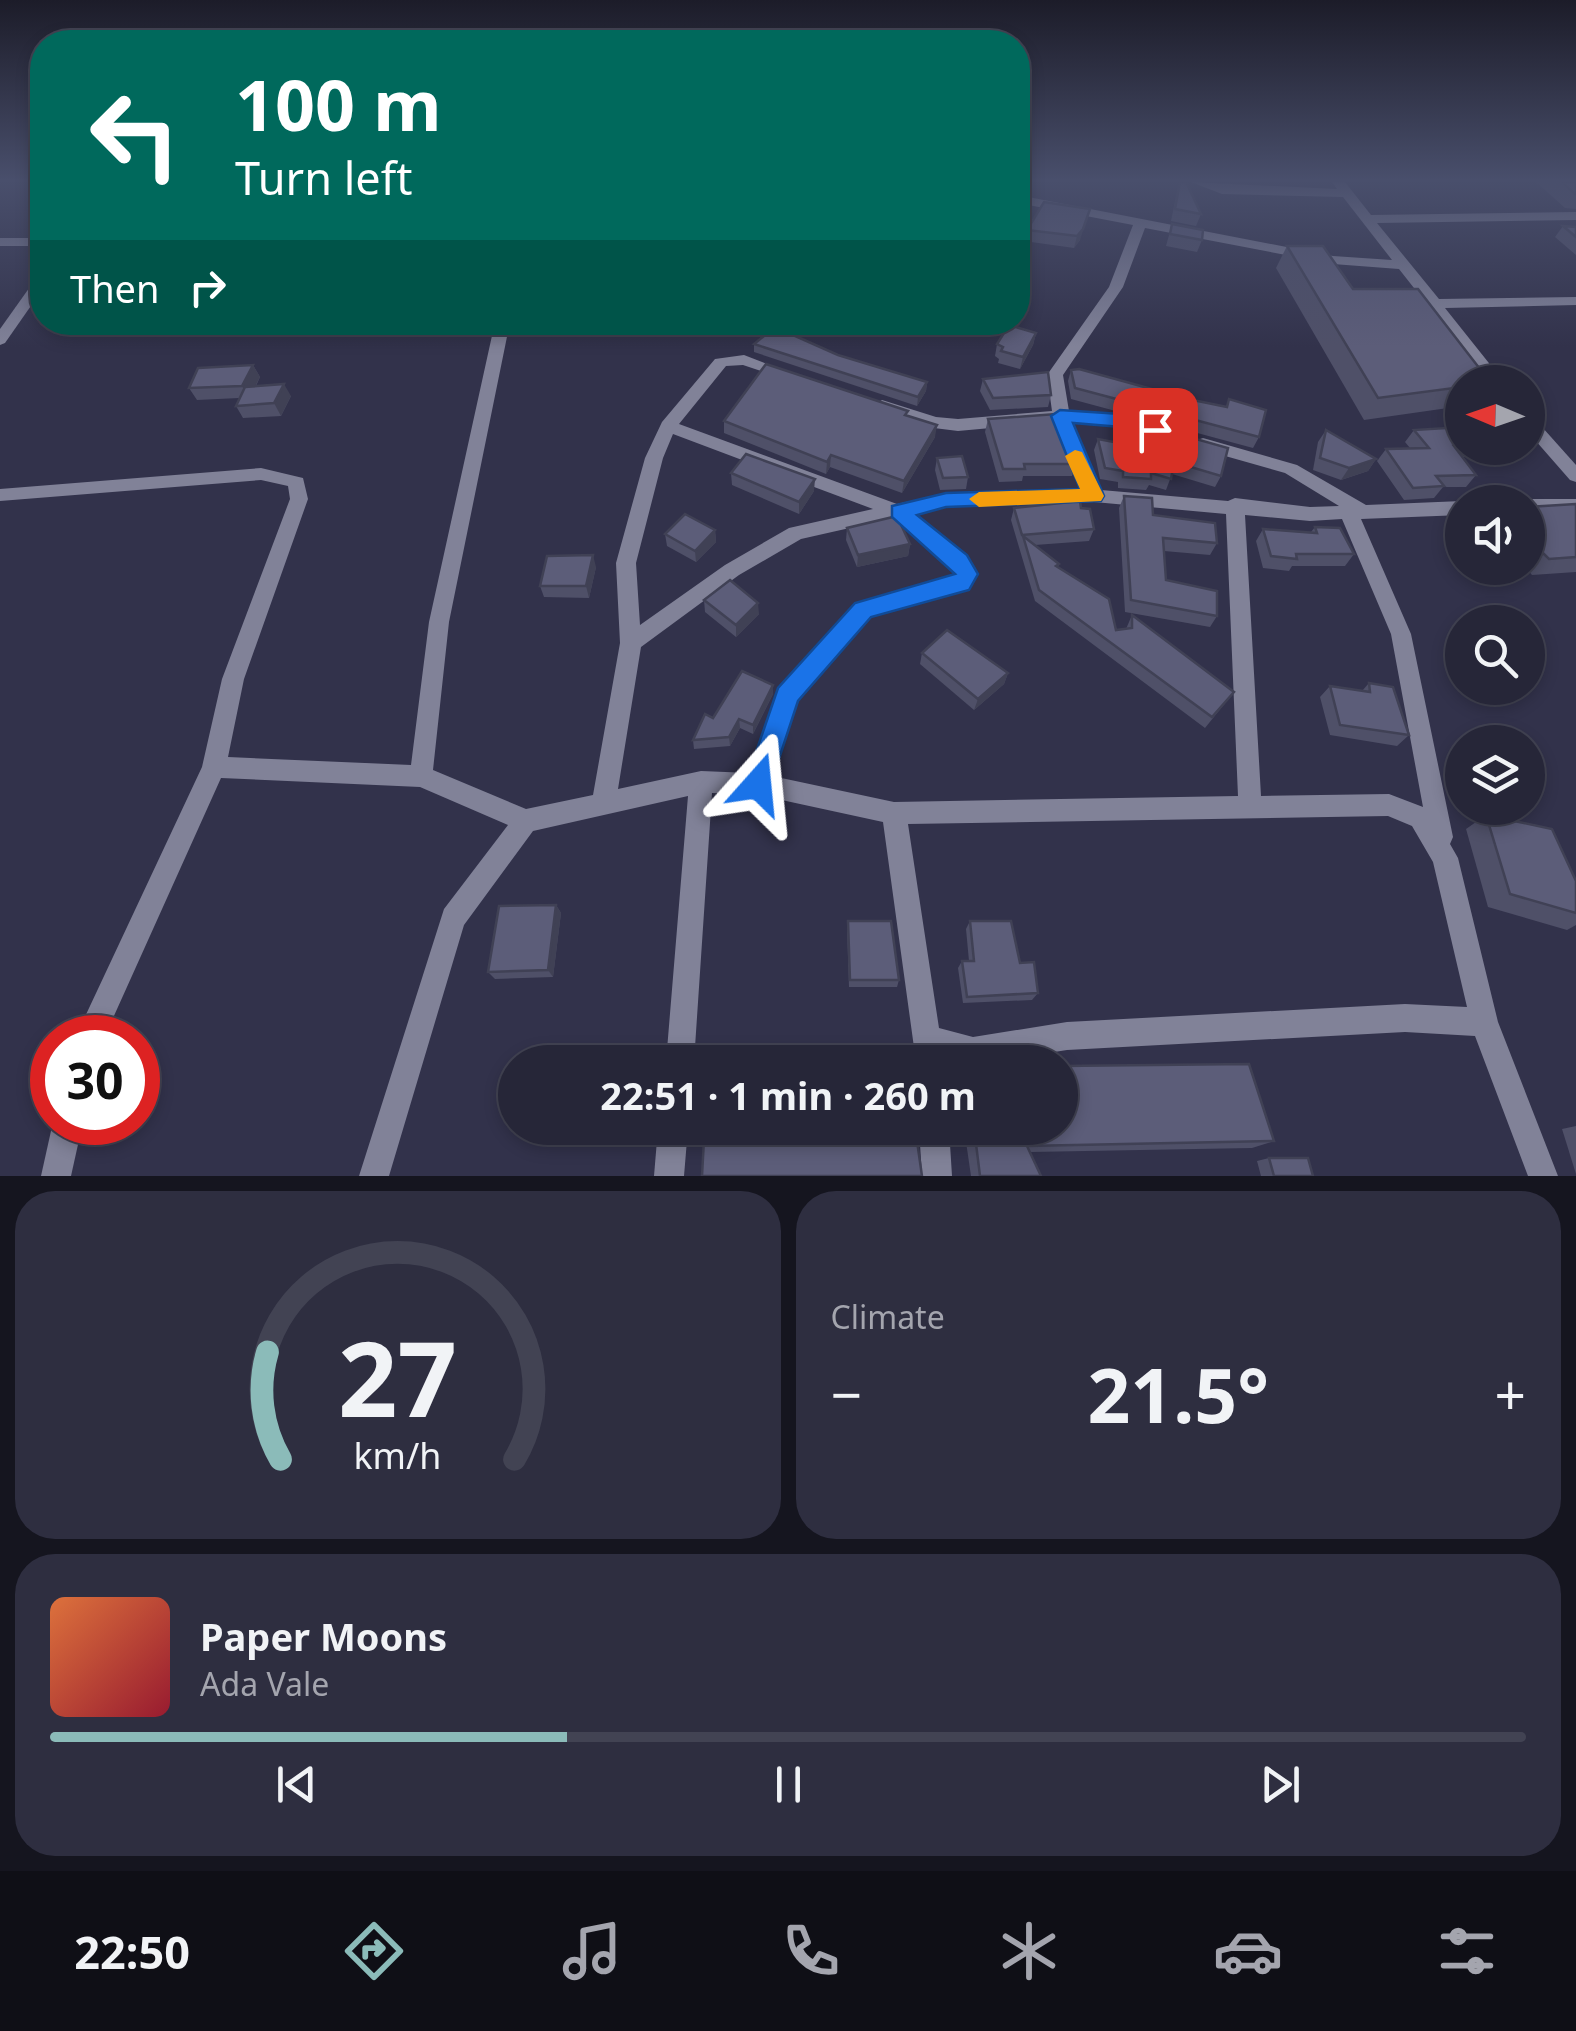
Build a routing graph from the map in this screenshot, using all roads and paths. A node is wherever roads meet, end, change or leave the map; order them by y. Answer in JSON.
{"nodes":[{"id":1,"x":1135,"y":237,"type":"edge"},
{"id":2,"x":1222,"y":237,"type":"edge"},
{"id":3,"x":1382,"y":237,"type":"edge"},
{"id":4,"x":0,"y":242,"type":"edge"},
{"id":5,"x":30,"y":242,"type":"edge"},
{"id":6,"x":1404,"y":265,"type":"junction"},
{"id":7,"x":30,"y":297,"type":"edge"},
{"id":8,"x":1576,"y":301,"type":"edge"},
{"id":9,"x":1434,"y":304,"type":"junction"},
{"id":10,"x":500,"y":335,"type":"edge"},
{"id":11,"x":0,"y":340,"type":"edge"},
{"id":12,"x":1482,"y":365,"type":"edge"},
{"id":13,"x":802,"y":379,"type":"edge"},
{"id":14,"x":858,"y":398,"type":"edge"},
{"id":15,"x":1060,"y":416,"type":"junction"},
{"id":16,"x":668,"y":426,"type":"junction"},
{"id":17,"x":1545,"y":441,"type":"edge"},
{"id":18,"x":1576,"y":476,"type":"edge"},
{"id":19,"x":0,"y":495,"type":"edge"},
{"id":20,"x":1094,"y":496,"type":"junction"},
{"id":21,"x":1235,"y":505,"type":"junction"},
{"id":22,"x":1545,"y":506,"type":"edge"},
{"id":23,"x":1576,"y":506,"type":"edge"},
{"id":24,"x":1445,"y":509,"type":"edge"},
{"id":25,"x":900,"y":512,"type":"junction"},
{"id":26,"x":1357,"y":513,"type":"junction"},
{"id":27,"x":631,"y":643,"type":"junction"},
{"id":28,"x":214,"y":767,"type":"junction"},
{"id":29,"x":421,"y":776,"type":"junction"},
{"id":30,"x":700,"y":782,"type":"junction"},
{"id":31,"x":758,"y":784,"type":"junction"},
{"id":32,"x":604,"y":803,"type":"junction"},
{"id":33,"x":1250,"y":807,"type":"junction"},
{"id":34,"x":894,"y":813,"type":"junction"},
{"id":35,"x":526,"y":821,"type":"junction"},
{"id":36,"x":1445,"y":858,"type":"junction"},
{"id":37,"x":100,"y":1015,"type":"edge"},
{"id":38,"x":1484,"y":1022,"type":"junction"},
{"id":39,"x":681,"y":1045,"type":"edge"},
{"id":40,"x":928,"y":1045,"type":"edge"},
{"id":41,"x":1011,"y":1045,"type":"edge"},
{"id":42,"x":63,"y":1145,"type":"edge"},
{"id":43,"x":672,"y":1145,"type":"edge"},
{"id":44,"x":935,"y":1145,"type":"edge"},
{"id":45,"x":56,"y":1176,"type":"edge"},
{"id":46,"x":374,"y":1176,"type":"edge"},
{"id":47,"x":669,"y":1176,"type":"edge"},
{"id":48,"x":937,"y":1176,"type":"edge"},
{"id":49,"x":1542,"y":1176,"type":"edge"}],
"edges":[{"from":1,"to":15,"type":"street"},
{"from":2,"to":6,"type":"street"},
{"from":3,"to":6,"type":"street"},
{"from":4,"to":5,"type":"street"},
{"from":6,"to":9,"type":"street"},
{"from":7,"to":11,"type":"street"},
{"from":8,"to":9,"type":"street"},
{"from":9,"to":12,"type":"street"},
{"from":10,"to":29,"type":"street"},
{"from":13,"to":16,"type":"street"},
{"from":14,"to":15,"type":"street"},
{"from":15,"to":20,"type":"street"},
{"from":15,"to":26,"type":"street"},
{"from":16,"to":25,"type":"street"},
{"from":16,"to":27,"type":"street"},
{"from":17,"to":18,"type":"street"},
{"from":19,"to":28,"type":"street"},
{"from":20,"to":21,"type":"street"},
{"from":20,"to":25,"type":"street"},
{"from":21,"to":26,"type":"street"},
{"from":21,"to":33,"type":"street"},
{"from":22,"to":23,"type":"street"},
{"from":24,"to":26,"type":"street"},
{"from":25,"to":27,"type":"street"},
{"from":25,"to":31,"type":"street"},
{"from":26,"to":36,"type":"street"},
{"from":27,"to":32,"type":"street"},
{"from":28,"to":29,"type":"street"},
{"from":28,"to":37,"type":"street"},
{"from":29,"to":35,"type":"street"},
{"from":30,"to":31,"type":"street"},
{"from":30,"to":32,"type":"street"},
{"from":30,"to":39,"type":"street"},
{"from":31,"to":34,"type":"street"},
{"from":32,"to":35,"type":"street"},
{"from":33,"to":34,"type":"street"},
{"from":33,"to":36,"type":"street"},
{"from":34,"to":40,"type":"street"},
{"from":35,"to":46,"type":"street"},
{"from":36,"to":38,"type":"street"},
{"from":38,"to":41,"type":"street"},
{"from":38,"to":49,"type":"street"},
{"from":42,"to":45,"type":"street"},
{"from":43,"to":47,"type":"street"},
{"from":44,"to":48,"type":"street"}]}
